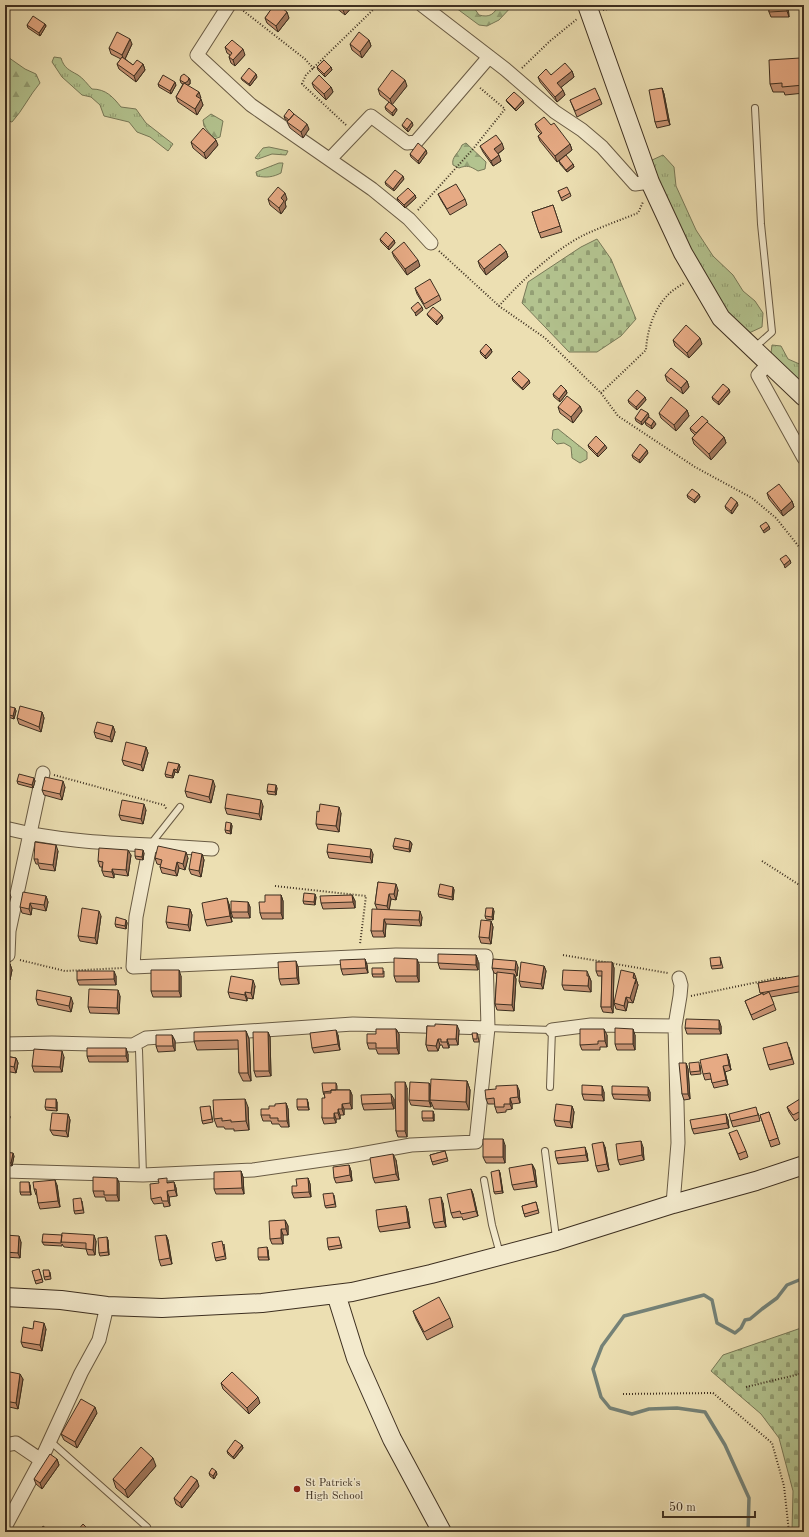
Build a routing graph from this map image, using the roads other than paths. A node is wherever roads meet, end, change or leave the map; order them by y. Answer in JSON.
{"nodes":[{"id":1,"x":230,"y":5,"type":"edge"},
{"id":2,"x":422,"y":5,"type":"edge"},
{"id":3,"x":588,"y":8,"type":"edge"},
{"id":4,"x":489,"y":56,"type":"junction"},
{"id":5,"x":755,"y":108,"type":"dead end"},
{"id":6,"x":330,"y":160,"type":"junction"},
{"id":7,"x":645,"y":183,"type":"junction"},
{"id":8,"x":431,"y":243,"type":"road end"},
{"id":9,"x":753,"y":349,"type":"junction"},
{"id":10,"x":768,"y":364,"type":"junction"},
{"id":11,"x":804,"y":397,"type":"edge"},
{"id":12,"x":804,"y":458,"type":"edge"},
{"id":13,"x":43,"y":772,"type":"road end"},
{"id":14,"x":180,"y":807,"type":"dead end"},
{"id":15,"x":5,"y":828,"type":"edge"},
{"id":16,"x":30,"y":834,"type":"junction"},
{"id":17,"x":150,"y":845,"type":"junction"},
{"id":18,"x":212,"y":849,"type":"dead end"},
{"id":19,"x":6,"y":954,"type":"edge"},
{"id":20,"x":679,"y":978,"type":"road end"},
{"id":21,"x":676,"y":1026,"type":"junction"},
{"id":22,"x":488,"y":1028,"type":"junction"},
{"id":23,"x":552,"y":1030,"type":"junction"},
{"id":24,"x":135,"y":1043,"type":"junction"},
{"id":25,"x":5,"y":1044,"type":"edge"},
{"id":26,"x":550,"y":1088,"type":"dead end"},
{"id":27,"x":545,"y":1150,"type":"dead end"},
{"id":28,"x":804,"y":1166,"type":"edge"},
{"id":29,"x":5,"y":1171,"type":"edge"},
{"id":30,"x":143,"y":1175,"type":"junction"},
{"id":31,"x":484,"y":1180,"type":"dead end"},
{"id":32,"x":673,"y":1204,"type":"junction"},
{"id":33,"x":556,"y":1241,"type":"junction"},
{"id":34,"x":500,"y":1255,"type":"junction"},
{"id":35,"x":336,"y":1294,"type":"junction"},
{"id":36,"x":5,"y":1297,"type":"edge"},
{"id":37,"x":107,"y":1306,"type":"junction"},
{"id":38,"x":50,"y":1441,"type":"junction"},
{"id":39,"x":5,"y":1445,"type":"edge"},
{"id":40,"x":41,"y":1460,"type":"junction"},
{"id":41,"x":5,"y":1527,"type":"edge"},
{"id":42,"x":147,"y":1527,"type":"dead end"},
{"id":43,"x":442,"y":1532,"type":"edge"}],
"edges":[{"from":1,"to":6,"type":"street"},
{"from":2,"to":4,"type":"street"},
{"from":3,"to":7,"type":"street"},
{"from":4,"to":6,"type":"street"},
{"from":4,"to":7,"type":"street"},
{"from":5,"to":9,"type":"lane"},
{"from":6,"to":8,"type":"street"},
{"from":7,"to":9,"type":"street"},
{"from":9,"to":10,"type":"street"},
{"from":10,"to":11,"type":"street"},
{"from":10,"to":12,"type":"street"},
{"from":13,"to":16,"type":"street"},
{"from":14,"to":17,"type":"lane"},
{"from":15,"to":16,"type":"street"},
{"from":16,"to":17,"type":"street"},
{"from":16,"to":19,"type":"street"},
{"from":17,"to":18,"type":"street"},
{"from":17,"to":22,"type":"street"},
{"from":20,"to":21,"type":"street"},
{"from":21,"to":23,"type":"street"},
{"from":21,"to":32,"type":"street"},
{"from":22,"to":23,"type":"lane"},
{"from":22,"to":24,"type":"street"},
{"from":22,"to":30,"type":"street"},
{"from":23,"to":26,"type":"lane"},
{"from":24,"to":25,"type":"street"},
{"from":24,"to":30,"type":"lane"},
{"from":27,"to":33,"type":"lane"},
{"from":28,"to":32,"type":"street"},
{"from":29,"to":30,"type":"street"},
{"from":31,"to":34,"type":"lane"},
{"from":32,"to":33,"type":"street"},
{"from":33,"to":34,"type":"street"},
{"from":34,"to":35,"type":"street"},
{"from":35,"to":37,"type":"street"},
{"from":35,"to":43,"type":"street"},
{"from":36,"to":37,"type":"street"},
{"from":37,"to":38,"type":"street"},
{"from":38,"to":40,"type":"street"},
{"from":38,"to":42,"type":"lane"},
{"from":39,"to":40,"type":"street"},
{"from":40,"to":41,"type":"street"}]}
